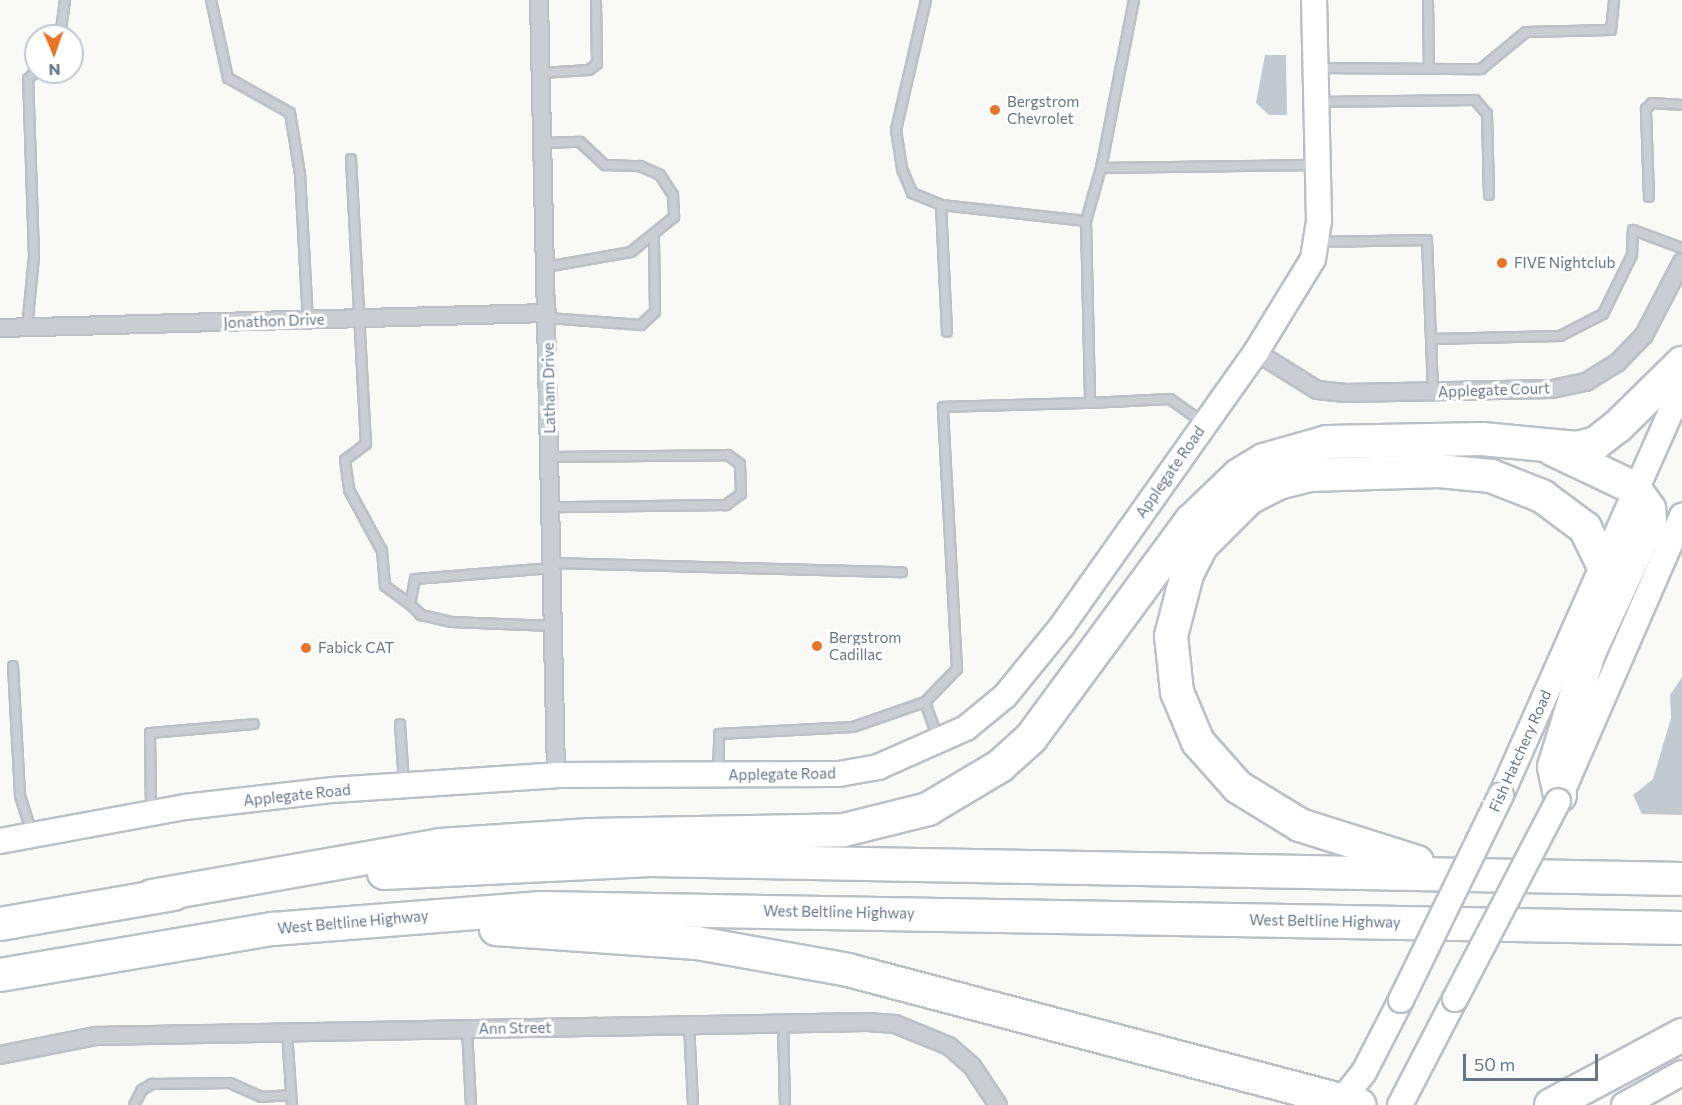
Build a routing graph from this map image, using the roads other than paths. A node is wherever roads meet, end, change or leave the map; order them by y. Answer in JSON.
{"nodes":[{"id":1,"x":65,"y":0,"type":"edge"},
{"id":2,"x":211,"y":0,"type":"edge"},
{"id":3,"x":539,"y":0,"type":"edge"},
{"id":4,"x":596,"y":0,"type":"edge"},
{"id":5,"x":926,"y":0,"type":"edge"},
{"id":6,"x":1134,"y":0,"type":"edge"},
{"id":7,"x":1314,"y":0,"type":"edge"},
{"id":8,"x":1428,"y":0,"type":"edge"},
{"id":9,"x":1614,"y":0,"type":"edge"},
{"id":10,"x":62,"y":24,"type":"edge"},
{"id":11,"x":1316,"y":68,"type":"junction"},
{"id":12,"x":1429,"y":69,"type":"junction"},
{"id":13,"x":541,"y":73,"type":"junction"},
{"id":14,"x":28,"y":84,"type":"edge"},
{"id":15,"x":1317,"y":102,"type":"junction"},
{"id":16,"x":1682,"y":105,"type":"edge"},
{"id":17,"x":543,"y":143,"type":"junction"},
{"id":18,"x":351,"y":159,"type":"dead end"},
{"id":19,"x":1318,"y":165,"type":"junction"},
{"id":20,"x":1101,"y":168,"type":"junction"},
{"id":21,"x":1489,"y":195,"type":"dead end"},
{"id":22,"x":1649,"y":197,"type":"dead end"},
{"id":23,"x":941,"y":205,"type":"junction"},
{"id":24,"x":1086,"y":221,"type":"junction"},
{"id":25,"x":654,"y":237,"type":"junction"},
{"id":26,"x":1316,"y":242,"type":"junction"},
{"id":27,"x":1682,"y":248,"type":"edge"},
{"id":28,"x":1682,"y":262,"type":"edge"},
{"id":29,"x":546,"y":267,"type":"junction"},
{"id":30,"x":548,"y":316,"type":"junction"},
{"id":31,"x":357,"y":318,"type":"junction"},
{"id":32,"x":308,"y":320,"type":"junction"},
{"id":33,"x":27,"y":327,"type":"junction"},
{"id":34,"x":0,"y":328,"type":"edge"},
{"id":35,"x":947,"y":332,"type":"dead end"},
{"id":36,"x":1431,"y":339,"type":"junction"},
{"id":37,"x":1256,"y":352,"type":"junction"},
{"id":38,"x":1682,"y":363,"type":"edge"},
{"id":39,"x":1682,"y":386,"type":"edge"},
{"id":40,"x":1433,"y":393,"type":"junction"},
{"id":41,"x":1090,"y":403,"type":"junction"},
{"id":42,"x":1204,"y":423,"type":"junction"},
{"id":43,"x":1551,"y":449,"type":"junction"},
{"id":44,"x":550,"y":457,"type":"junction"},
{"id":45,"x":1634,"y":488,"type":"junction"},
{"id":46,"x":551,"y":507,"type":"junction"},
{"id":47,"x":1682,"y":516,"type":"edge"},
{"id":48,"x":1601,"y":561,"type":"junction"},
{"id":49,"x":552,"y":566,"type":"junction"},
{"id":50,"x":902,"y":572,"type":"dead end"},
{"id":51,"x":410,"y":604,"type":"junction"},
{"id":52,"x":553,"y":626,"type":"junction"},
{"id":53,"x":13,"y":666,"type":"dead end"},
{"id":54,"x":925,"y":702,"type":"junction"},
{"id":55,"x":254,"y":724,"type":"dead end"},
{"id":56,"x":400,"y":724,"type":"dead end"},
{"id":57,"x":939,"y":742,"type":"junction"},
{"id":58,"x":556,"y":775,"type":"junction"},
{"id":59,"x":718,"y":776,"type":"junction"},
{"id":60,"x":404,"y":785,"type":"junction"},
{"id":61,"x":1559,"y":798,"type":"junction"},
{"id":62,"x":150,"y":813,"type":"junction"},
{"id":63,"x":32,"y":835,"type":"junction"},
{"id":64,"x":0,"y":841,"type":"edge"},
{"id":65,"x":1462,"y":873,"type":"junction"},
{"id":66,"x":1682,"y":879,"type":"edge"},
{"id":67,"x":152,"y":896,"type":"junction"},
{"id":68,"x":0,"y":924,"type":"edge"},
{"id":69,"x":1682,"y":928,"type":"edge"},
{"id":70,"x":273,"y":929,"type":"junction"},
{"id":71,"x":0,"y":975,"type":"edge"},
{"id":72,"x":783,"y":1024,"type":"junction"},
{"id":73,"x":1055,"y":1024,"type":"junction"},
{"id":74,"x":689,"y":1025,"type":"junction"},
{"id":75,"x":467,"y":1029,"type":"junction"},
{"id":76,"x":287,"y":1032,"type":"junction"},
{"id":77,"x":1682,"y":1035,"type":"edge"},
{"id":78,"x":0,"y":1055,"type":"edge"},
{"id":79,"x":1682,"y":1074,"type":"edge"},
{"id":80,"x":291,"y":1095,"type":"junction"},
{"id":81,"x":1346,"y":1104,"type":"edge"},
{"id":82,"x":135,"y":1105,"type":"edge"},
{"id":83,"x":292,"y":1105,"type":"edge"},
{"id":84,"x":471,"y":1105,"type":"edge"},
{"id":85,"x":693,"y":1105,"type":"edge"},
{"id":86,"x":785,"y":1105,"type":"edge"},
{"id":87,"x":998,"y":1105,"type":"edge"},
{"id":88,"x":1257,"y":1105,"type":"edge"},
{"id":89,"x":1400,"y":1105,"type":"edge"},
{"id":90,"x":1551,"y":1105,"type":"edge"},
{"id":91,"x":1624,"y":1105,"type":"edge"}],
"edges":[{"from":1,"to":10,"type":"lane"},
{"from":2,"to":32,"type":"lane"},
{"from":3,"to":13,"type":"street","name":"Latham Drive"},
{"from":4,"to":13,"type":"lane"},
{"from":5,"to":23,"type":"lane"},
{"from":6,"to":20,"type":"lane"},
{"from":7,"to":11,"type":"street","name":"Applegate Road"},
{"from":8,"to":12,"type":"lane"},
{"from":9,"to":12,"type":"lane"},
{"from":11,"to":12,"type":"lane"},
{"from":11,"to":15,"type":"street","name":"Applegate Road"},
{"from":13,"to":17,"type":"street","name":"Latham Drive"},
{"from":14,"to":33,"type":"lane"},
{"from":15,"to":19,"type":"street","name":"Applegate Road"},
{"from":15,"to":21,"type":"lane"},
{"from":16,"to":22,"type":"lane"},
{"from":17,"to":25,"type":"lane"},
{"from":17,"to":29,"type":"street","name":"Latham Drive"},
{"from":18,"to":31,"type":"lane"},
{"from":19,"to":20,"type":"lane"},
{"from":19,"to":26,"type":"street","name":"Applegate Road"},
{"from":20,"to":24,"type":"lane"},
{"from":23,"to":24,"type":"lane"},
{"from":23,"to":35,"type":"lane"},
{"from":24,"to":41,"type":"lane"},
{"from":25,"to":29,"type":"lane"},
{"from":25,"to":30,"type":"lane"},
{"from":26,"to":36,"type":"lane"},
{"from":26,"to":37,"type":"street","name":"Applegate Road"},
{"from":27,"to":36,"type":"lane"},
{"from":28,"to":40,"type":"street","name":"Applegate Court"},
{"from":29,"to":30,"type":"street","name":"Latham Drive"},
{"from":30,"to":31,"type":"street","name":"Jonathon Drive"},
{"from":30,"to":44,"type":"street","name":"Latham Drive"},
{"from":31,"to":32,"type":"street","name":"Jonathon Drive"},
{"from":31,"to":51,"type":"lane"},
{"from":32,"to":33,"type":"street","name":"Jonathon Drive"},
{"from":33,"to":34,"type":"street","name":"Jonathon Drive"},
{"from":36,"to":40,"type":"lane"},
{"from":37,"to":40,"type":"street","name":"Applegate Court"},
{"from":37,"to":42,"type":"street","name":"Applegate Road"},
{"from":38,"to":43,"type":"highway"},
{"from":39,"to":45,"type":"street","name":"Fish Hatchery Road"},
{"from":41,"to":42,"type":"lane"},
{"from":41,"to":54,"type":"lane"},
{"from":42,"to":57,"type":"street","name":"Applegate Road"},
{"from":43,"to":45,"type":"highway"},
{"from":43,"to":67,"type":"highway"},
{"from":44,"to":46,"type":"street","name":"Latham Drive"},
{"from":44,"to":46,"type":"lane"},
{"from":45,"to":48,"type":"street","name":"Fish Hatchery Road"},
{"from":45,"to":61,"type":"highway"},
{"from":46,"to":49,"type":"street","name":"Latham Drive"},
{"from":47,"to":61,"type":"street"},
{"from":48,"to":65,"type":"highway"},
{"from":48,"to":81,"type":"street","name":"Fish Hatchery Road","bridge":true},
{"from":49,"to":50,"type":"lane"},
{"from":49,"to":51,"type":"lane"},
{"from":49,"to":52,"type":"street","name":"Latham Drive"},
{"from":51,"to":52,"type":"lane"},
{"from":52,"to":58,"type":"street","name":"Latham Drive"},
{"from":53,"to":63,"type":"lane"},
{"from":54,"to":57,"type":"lane"},
{"from":54,"to":59,"type":"lane"},
{"from":55,"to":62,"type":"lane"},
{"from":56,"to":60,"type":"lane"},
{"from":57,"to":59,"type":"street","name":"Applegate Road"},
{"from":58,"to":59,"type":"street","name":"Applegate Road"},
{"from":58,"to":60,"type":"street","name":"Applegate Road"},
{"from":60,"to":62,"type":"street","name":"Applegate Road"},
{"from":61,"to":89,"type":"street","bridge":true},
{"from":62,"to":63,"type":"street","name":"Applegate Road"},
{"from":63,"to":64,"type":"street","name":"Applegate Road"},
{"from":65,"to":66,"type":"highway"},
{"from":65,"to":67,"type":"highway"},
{"from":67,"to":68,"type":"highway"},
{"from":69,"to":70,"type":"highway","name":"West Beltline Highway"},
{"from":70,"to":71,"type":"highway","name":"West Beltline Highway"},
{"from":70,"to":73,"type":"highway"},
{"from":72,"to":74,"type":"street","name":"Ann Street"},
{"from":72,"to":86,"type":"lane"},
{"from":72,"to":87,"type":"street","name":"Ann Street"},
{"from":73,"to":81,"type":"highway"},
{"from":73,"to":88,"type":"highway"},
{"from":74,"to":75,"type":"street","name":"Ann Street"},
{"from":74,"to":85,"type":"lane"},
{"from":75,"to":76,"type":"street","name":"Ann Street"},
{"from":75,"to":84,"type":"lane"},
{"from":76,"to":78,"type":"street","name":"Ann Street"},
{"from":76,"to":80,"type":"lane"},
{"from":77,"to":90,"type":"highway"},
{"from":79,"to":91,"type":"street"},
{"from":80,"to":82,"type":"lane"},
{"from":80,"to":83,"type":"lane"}]}
